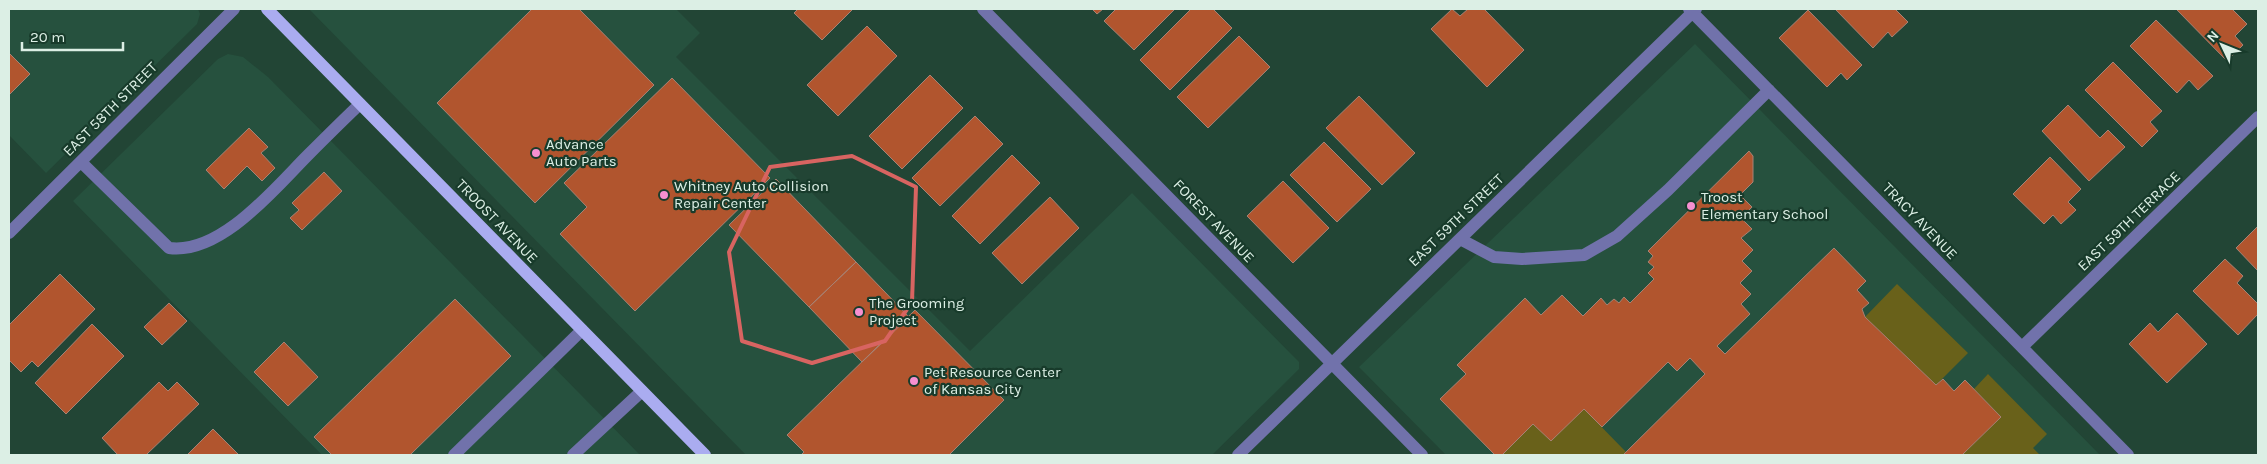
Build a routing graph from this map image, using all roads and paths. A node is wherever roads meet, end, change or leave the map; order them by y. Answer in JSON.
{"nodes":[{"id":1,"x":234,"y":9,"type":"edge"},
{"id":2,"x":267,"y":9,"type":"edge"},
{"id":3,"x":983,"y":9,"type":"edge"},
{"id":4,"x":1693,"y":10,"type":"edge"},
{"id":5,"x":1769,"y":90,"type":"junction"},
{"id":6,"x":360,"y":104,"type":"junction"},
{"id":7,"x":2258,"y":117,"type":"edge"},
{"id":8,"x":81,"y":162,"type":"junction"},
{"id":9,"x":9,"y":233,"type":"edge"},
{"id":10,"x":1460,"y":239,"type":"junction"},
{"id":11,"x":582,"y":330,"type":"junction"},
{"id":12,"x":2022,"y":348,"type":"junction"},
{"id":13,"x":1332,"y":364,"type":"junction"},
{"id":14,"x":642,"y":391,"type":"junction"},
{"id":15,"x":454,"y":455,"type":"edge"},
{"id":16,"x":573,"y":455,"type":"edge"},
{"id":17,"x":705,"y":455,"type":"edge"},
{"id":18,"x":1238,"y":455,"type":"edge"},
{"id":19,"x":1422,"y":455,"type":"edge"},
{"id":20,"x":2128,"y":455,"type":"edge"}],
"edges":[{"from":1,"to":8,"type":"street","name":"EAST 58TH STREET"},
{"from":2,"to":6,"type":"main road","name":"TROOST AVENUE"},
{"from":3,"to":13,"type":"street","name":"FOREST AVENUE"},
{"from":4,"to":5,"type":"street","name":"TRACY AVENUE"},
{"from":4,"to":10,"type":"street","name":"EAST 59TH STREET"},
{"from":5,"to":10,"type":"street"},
{"from":5,"to":12,"type":"street","name":"TRACY AVENUE"},
{"from":6,"to":8,"type":"street"},
{"from":6,"to":11,"type":"main road","name":"TROOST AVENUE"},
{"from":7,"to":12,"type":"street","name":"EAST 59TH TERRACE"},
{"from":8,"to":9,"type":"street","name":"EAST 58TH STREET"},
{"from":10,"to":13,"type":"street","name":"EAST 59TH STREET"},
{"from":11,"to":14,"type":"main road","name":"TROOST AVENUE"},
{"from":11,"to":15,"type":"street"},
{"from":12,"to":20,"type":"street","name":"TRACY AVENUE"},
{"from":13,"to":18,"type":"street","name":"EAST 59TH STREET"},
{"from":13,"to":19,"type":"street","name":"FOREST AVENUE"},
{"from":14,"to":16,"type":"street"},
{"from":14,"to":17,"type":"main road","name":"TROOST AVENUE"}]}
